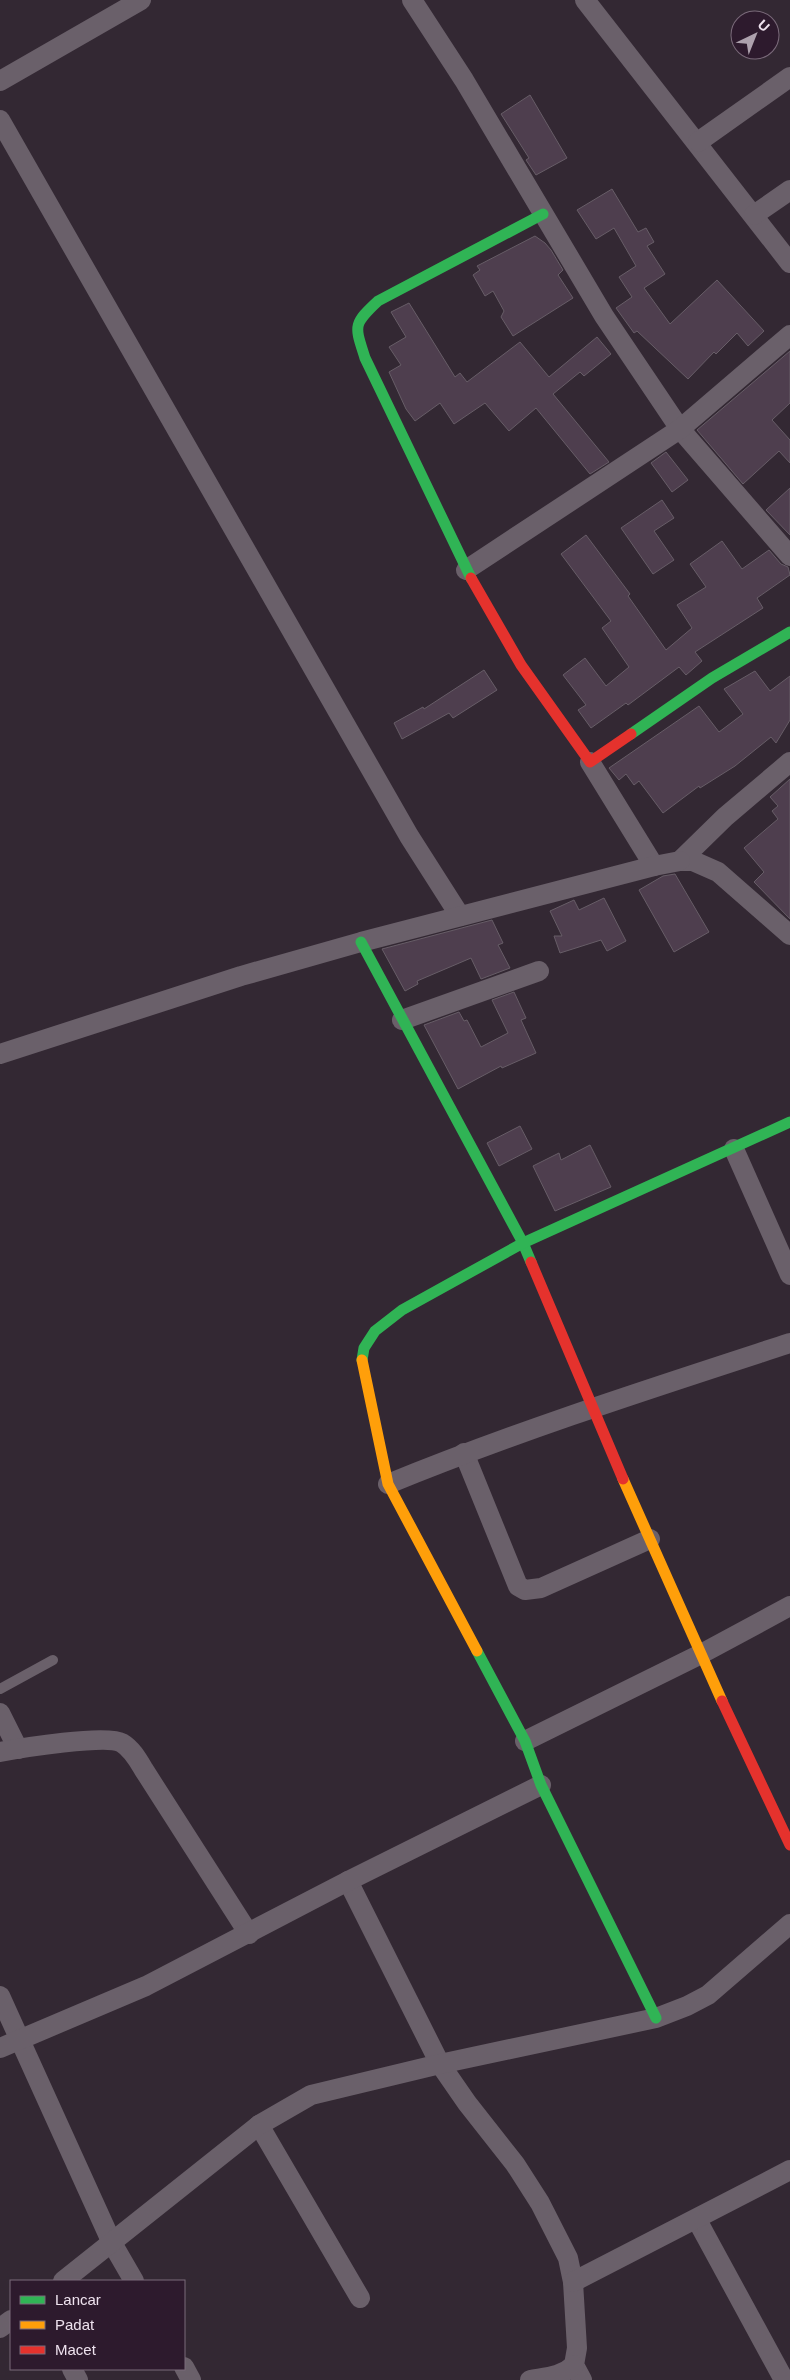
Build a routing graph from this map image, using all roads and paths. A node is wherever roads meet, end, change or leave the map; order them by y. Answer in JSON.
{"nodes":[{"id":1,"x":141,"y":0,"type":"edge"},
{"id":2,"x":412,"y":0,"type":"edge"},
{"id":3,"x":585,"y":0,"type":"edge"},
{"id":4,"x":790,"y":77,"type":"edge"},
{"id":5,"x":0,"y":81,"type":"edge"},
{"id":6,"x":0,"y":120,"type":"edge"},
{"id":7,"x":698,"y":142,"type":"junction"},
{"id":8,"x":790,"y":190,"type":"edge"},
{"id":9,"x":543,"y":214,"type":"junction"},
{"id":10,"x":754,"y":215,"type":"junction"},
{"id":11,"x":790,"y":263,"type":"edge"},
{"id":12,"x":790,"y":335,"type":"edge"},
{"id":13,"x":680,"y":429,"type":"junction"},
{"id":14,"x":790,"y":556,"type":"edge"},
{"id":15,"x":466,"y":570,"type":"junction"},
{"id":16,"x":790,"y":632,"type":"edge"},
{"id":17,"x":590,"y":762,"type":"junction"},
{"id":18,"x":790,"y":762,"type":"edge"},
{"id":19,"x":680,"y":861,"type":"junction"},
{"id":20,"x":654,"y":866,"type":"junction"},
{"id":21,"x":460,"y":916,"type":"junction"},
{"id":22,"x":790,"y":935,"type":"edge"},
{"id":23,"x":360,"y":942,"type":"junction"},
{"id":24,"x":539,"y":971,"type":"dead end"},
{"id":25,"x":402,"y":1020,"type":"junction"},
{"id":26,"x":0,"y":1054,"type":"edge"},
{"id":27,"x":790,"y":1122,"type":"edge"},
{"id":28,"x":734,"y":1149,"type":"junction"},
{"id":29,"x":523,"y":1243,"type":"junction"},
{"id":30,"x":790,"y":1275,"type":"edge"},
{"id":31,"x":790,"y":1343,"type":"edge"},
{"id":32,"x":592,"y":1407,"type":"junction"},
{"id":33,"x":464,"y":1453,"type":"junction"},
{"id":34,"x":388,"y":1484,"type":"junction"},
{"id":35,"x":650,"y":1539,"type":"junction"},
{"id":36,"x":790,"y":1606,"type":"edge"},
{"id":37,"x":701,"y":1654,"type":"junction"},
{"id":38,"x":53,"y":1660,"type":"dead end"},
{"id":39,"x":0,"y":1688,"type":"edge"},
{"id":40,"x":0,"y":1713,"type":"edge"},
{"id":41,"x":525,"y":1741,"type":"junction"},
{"id":42,"x":9,"y":1751,"type":"edge"},
{"id":43,"x":541,"y":1785,"type":"junction"},
{"id":44,"x":790,"y":1845,"type":"edge"},
{"id":45,"x":348,"y":1881,"type":"junction"},
{"id":46,"x":790,"y":1924,"type":"edge"},
{"id":47,"x":249,"y":1934,"type":"junction"},
{"id":48,"x":0,"y":1996,"type":"edge"},
{"id":49,"x":656,"y":2018,"type":"junction"},
{"id":50,"x":19,"y":2040,"type":"junction"},
{"id":51,"x":0,"y":2048,"type":"edge"},
{"id":52,"x":440,"y":2064,"type":"junction"},
{"id":53,"x":258,"y":2125,"type":"junction"},
{"id":54,"x":790,"y":2170,"type":"edge"},
{"id":55,"x":697,"y":2220,"type":"junction"},
{"id":56,"x":112,"y":2243,"type":"junction"},
{"id":57,"x":64,"y":2280,"type":"edge"},
{"id":58,"x":133,"y":2280,"type":"edge"},
{"id":59,"x":573,"y":2282,"type":"junction"},
{"id":60,"x":360,"y":2298,"type":"dead end"},
{"id":61,"x":185,"y":2369,"type":"edge"},
{"id":62,"x":578,"y":2372,"type":"edge"},
{"id":63,"x":191,"y":2380,"type":"edge"},
{"id":64,"x":530,"y":2380,"type":"edge"},
{"id":65,"x":784,"y":2380,"type":"edge"}],
"edges":[{"from":1,"to":5,"type":"street"},
{"from":2,"to":9,"type":"street"},
{"from":3,"to":7,"type":"street"},
{"from":4,"to":7,"type":"street"},
{"from":6,"to":21,"type":"street"},
{"from":7,"to":10,"type":"street"},
{"from":8,"to":10,"type":"street"},
{"from":9,"to":13,"type":"street"},
{"from":9,"to":15,"type":"street"},
{"from":10,"to":11,"type":"street"},
{"from":12,"to":13,"type":"street"},
{"from":13,"to":14,"type":"street"},
{"from":13,"to":15,"type":"street"},
{"from":15,"to":17,"type":"street"},
{"from":16,"to":17,"type":"street"},
{"from":17,"to":20,"type":"street"},
{"from":18,"to":19,"type":"street"},
{"from":19,"to":20,"type":"street"},
{"from":19,"to":22,"type":"street"},
{"from":20,"to":21,"type":"street"},
{"from":21,"to":23,"type":"street"},
{"from":23,"to":25,"type":"street"},
{"from":23,"to":26,"type":"street"},
{"from":24,"to":25,"type":"street"},
{"from":25,"to":29,"type":"street"},
{"from":27,"to":28,"type":"street"},
{"from":28,"to":29,"type":"street"},
{"from":28,"to":30,"type":"street"},
{"from":29,"to":32,"type":"street"},
{"from":29,"to":34,"type":"street"},
{"from":31,"to":32,"type":"street"},
{"from":32,"to":33,"type":"street"},
{"from":32,"to":35,"type":"street"},
{"from":33,"to":34,"type":"street"},
{"from":33,"to":35,"type":"street"},
{"from":34,"to":41,"type":"street"},
{"from":35,"to":37,"type":"street"},
{"from":36,"to":37,"type":"street"},
{"from":37,"to":41,"type":"street"},
{"from":37,"to":44,"type":"street"},
{"from":38,"to":39,"type":"lane"},
{"from":40,"to":42,"type":"street"},
{"from":41,"to":43,"type":"street"},
{"from":42,"to":47,"type":"street"},
{"from":43,"to":45,"type":"street"},
{"from":43,"to":49,"type":"street"},
{"from":45,"to":47,"type":"street"},
{"from":45,"to":52,"type":"street"},
{"from":46,"to":49,"type":"street"},
{"from":47,"to":50,"type":"street"},
{"from":48,"to":50,"type":"street"},
{"from":49,"to":52,"type":"street"},
{"from":50,"to":51,"type":"street"},
{"from":50,"to":56,"type":"street"},
{"from":52,"to":53,"type":"street"},
{"from":52,"to":59,"type":"street"},
{"from":53,"to":56,"type":"street"},
{"from":53,"to":60,"type":"street"},
{"from":54,"to":55,"type":"street"},
{"from":55,"to":59,"type":"street"},
{"from":55,"to":65,"type":"street"},
{"from":56,"to":57,"type":"street"},
{"from":56,"to":58,"type":"street"},
{"from":59,"to":62,"type":"street"},
{"from":61,"to":63,"type":"street"},
{"from":62,"to":64,"type":"street"}]}
